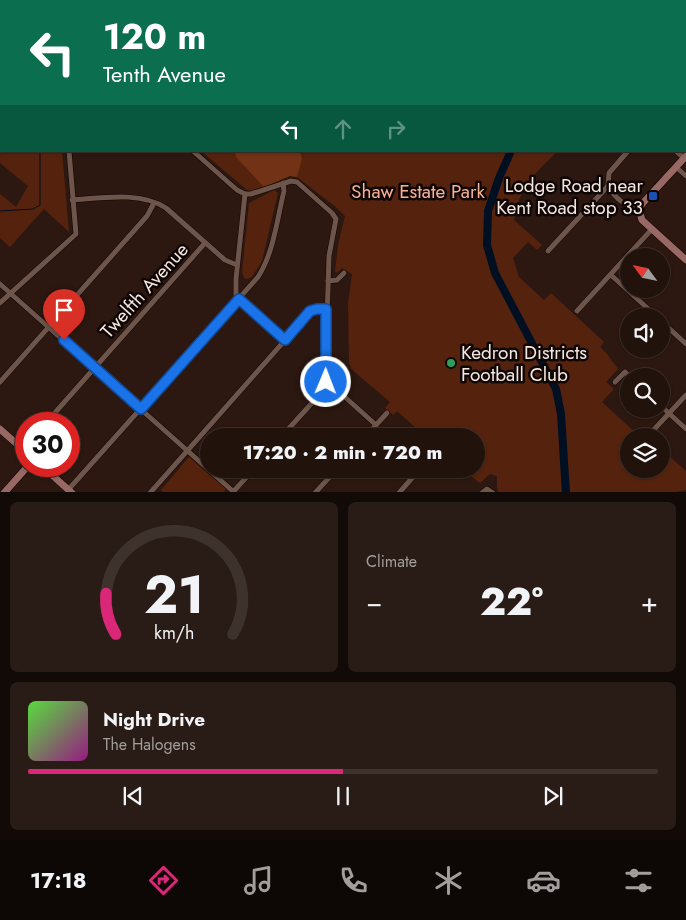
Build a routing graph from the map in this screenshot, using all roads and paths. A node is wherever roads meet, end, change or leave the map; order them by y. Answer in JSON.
{"nodes":[{"id":1,"x":69,"y":152,"type":"edge"},
{"id":2,"x":194,"y":152,"type":"edge"},
{"id":3,"x":627,"y":152,"type":"edge"},
{"id":4,"x":685,"y":157,"type":"edge"},
{"id":5,"x":676,"y":167,"type":"junction"},
{"id":6,"x":686,"y":176,"type":"edge"},
{"id":7,"x":283,"y":183,"type":"junction"},
{"id":8,"x":608,"y":186,"type":"junction"},
{"id":9,"x":245,"y":194,"type":"junction"},
{"id":10,"x":72,"y":200,"type":"junction"},
{"id":11,"x":154,"y":203,"type":"junction"},
{"id":12,"x":638,"y":210,"type":"junction"},
{"id":13,"x":652,"y":229,"type":"junction"},
{"id":14,"x":206,"y":243,"type":"junction"},
{"id":15,"x":548,"y":251,"type":"dead end"},
{"id":16,"x":686,"y":260,"type":"edge"},
{"id":17,"x":237,"y":265,"type":"junction"},
{"id":18,"x":344,"y":273,"type":"dead end"},
{"id":19,"x":611,"y":275,"type":"junction"},
{"id":20,"x":328,"y":281,"type":"junction"},
{"id":21,"x":0,"y":284,"type":"edge"},
{"id":22,"x":11,"y":293,"type":"junction"},
{"id":23,"x":239,"y":299,"type":"junction"},
{"id":24,"x":0,"y":303,"type":"edge"},
{"id":25,"x":647,"y":308,"type":"edge"},
{"id":26,"x":326,"y":309,"type":"junction"},
{"id":27,"x":577,"y":311,"type":"dead end"},
{"id":28,"x":48,"y":327,"type":"junction"},
{"id":29,"x":670,"y":329,"type":"edge"},
{"id":30,"x":285,"y":340,"type":"junction"},
{"id":31,"x":686,"y":344,"type":"edge"},
{"id":32,"x":94,"y":368,"type":"junction"},
{"id":33,"x":620,"y":379,"type":"edge"},
{"id":34,"x":0,"y":382,"type":"edge"},
{"id":35,"x":615,"y":382,"type":"dead end"},
{"id":36,"x":325,"y":385,"type":"junction"},
{"id":37,"x":686,"y":395,"type":"edge"},
{"id":38,"x":141,"y":409,"type":"junction"},
{"id":39,"x":56,"y":412,"type":"edge"},
{"id":40,"x":670,"y":412,"type":"edge"},
{"id":41,"x":387,"y":413,"type":"dead end"},
{"id":42,"x":670,"y":414,"type":"edge"},
{"id":43,"x":664,"y":418,"type":"edge"},
{"id":44,"x":376,"y":425,"type":"junction"},
{"id":45,"x":289,"y":428,"type":"edge"},
{"id":46,"x":373,"y":428,"type":"edge"},
{"id":47,"x":655,"y":428,"type":"edge"},
{"id":48,"x":0,"y":429,"type":"edge"},
{"id":49,"x":686,"y":429,"type":"edge"},
{"id":50,"x":15,"y":440,"type":"edge"},
{"id":51,"x":187,"y":450,"type":"junction"},
{"id":52,"x":18,"y":477,"type":"edge"},
{"id":53,"x":54,"y":477,"type":"edge"},
{"id":54,"x":246,"y":478,"type":"edge"},
{"id":55,"x":329,"y":478,"type":"edge"},
{"id":56,"x":412,"y":478,"type":"edge"},
{"id":57,"x":70,"y":491,"type":"edge"},
{"id":58,"x":491,"y":491,"type":"edge"},
{"id":59,"x":4,"y":492,"type":"edge"},
{"id":60,"x":150,"y":492,"type":"edge"},
{"id":61,"x":233,"y":492,"type":"edge"},
{"id":62,"x":316,"y":492,"type":"edge"},
{"id":63,"x":399,"y":492,"type":"edge"},
{"id":64,"x":482,"y":492,"type":"edge"}],
"edges":[{"from":1,"to":10,"type":"street"},
{"from":2,"to":9,"type":"street"},
{"from":3,"to":8,"type":"street"},
{"from":4,"to":5,"type":"street"},
{"from":5,"to":6,"type":"street"},
{"from":5,"to":12,"type":"street"},
{"from":7,"to":9,"type":"street"},
{"from":7,"to":20,"type":"street"},
{"from":7,"to":23,"type":"street"},
{"from":8,"to":12,"type":"street"},
{"from":8,"to":15,"type":"street"},
{"from":9,"to":17,"type":"street"},
{"from":10,"to":11,"type":"street"},
{"from":10,"to":22,"type":"street"},
{"from":11,"to":14,"type":"street"},
{"from":11,"to":28,"type":"street"},
{"from":12,"to":13,"type":"street"},
{"from":13,"to":16,"type":"street"},
{"from":13,"to":19,"type":"street"},
{"from":14,"to":17,"type":"street"},
{"from":14,"to":32,"type":"street","name":"Twelfth Avenue"},
{"from":17,"to":23,"type":"street"},
{"from":18,"to":20,"type":"street"},
{"from":19,"to":25,"type":"street"},
{"from":19,"to":27,"type":"street"},
{"from":20,"to":26,"type":"street"},
{"from":21,"to":22,"type":"street"},
{"from":22,"to":24,"type":"street"},
{"from":22,"to":28,"type":"street"},
{"from":23,"to":30,"type":"street"},
{"from":23,"to":38,"type":"street"},
{"from":26,"to":30,"type":"street"},
{"from":26,"to":36,"type":"street"},
{"from":28,"to":32,"type":"street"},
{"from":28,"to":34,"type":"street"},
{"from":29,"to":31,"type":"street"},
{"from":30,"to":51,"type":"street"},
{"from":32,"to":38,"type":"street"},
{"from":32,"to":39,"type":"street","name":"Twelfth Avenue"},
{"from":33,"to":35,"type":"street"},
{"from":36,"to":44,"type":"street"},
{"from":36,"to":45,"type":"street"},
{"from":37,"to":40,"type":"street"},
{"from":38,"to":51,"type":"street"},
{"from":38,"to":57,"type":"street"},
{"from":41,"to":44,"type":"street"},
{"from":42,"to":49,"type":"street"},
{"from":43,"to":47,"type":"street"},
{"from":44,"to":46,"type":"street"},
{"from":48,"to":50,"type":"street"},
{"from":51,"to":60,"type":"street"},
{"from":51,"to":61,"type":"street"},
{"from":52,"to":59,"type":"street"},
{"from":53,"to":57,"type":"street"},
{"from":54,"to":61,"type":"street"},
{"from":55,"to":62,"type":"street"},
{"from":56,"to":63,"type":"street"},
{"from":58,"to":64,"type":"street"}]}
